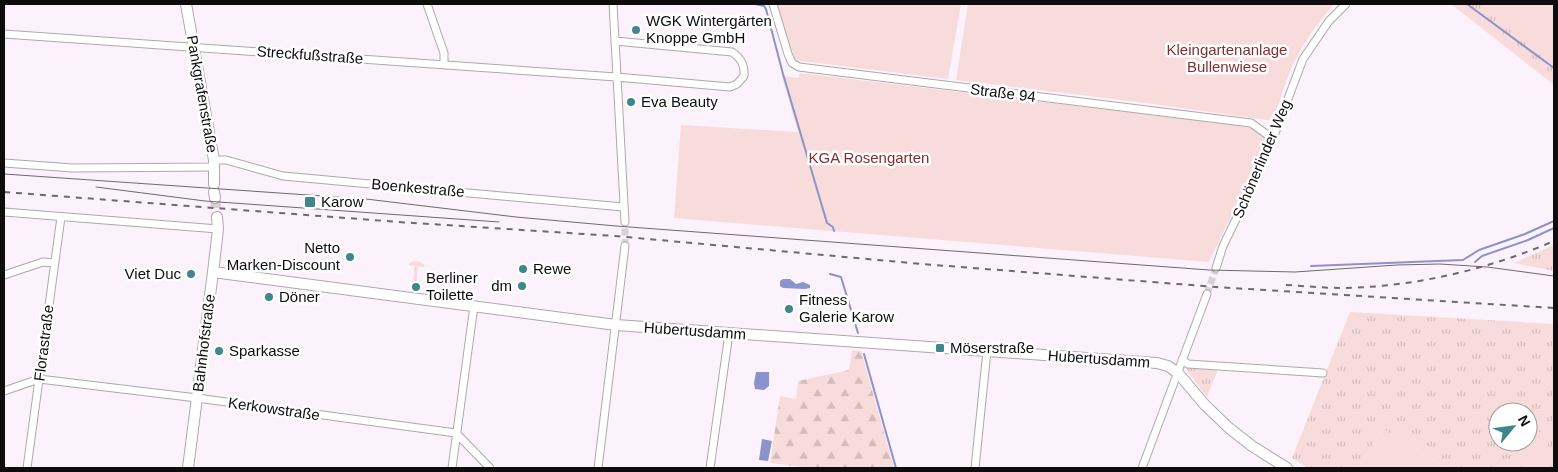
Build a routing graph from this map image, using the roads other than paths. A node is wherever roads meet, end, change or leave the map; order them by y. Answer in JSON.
{"nodes":[{"id":1,"x":186,"y":4,"type":"edge"},
{"id":2,"x":427,"y":4,"type":"edge"},
{"id":3,"x":613,"y":4,"type":"edge"},
{"id":4,"x":773,"y":4,"type":"edge"},
{"id":5,"x":1346,"y":4,"type":"edge"},
{"id":6,"x":4,"y":34,"type":"edge"},
{"id":7,"x":615,"y":41,"type":"junction"},
{"id":8,"x":194,"y":47,"type":"junction"},
{"id":9,"x":444,"y":65,"type":"junction"},
{"id":10,"x":616,"y":77,"type":"junction"},
{"id":11,"x":1272,"y":138,"type":"junction"},
{"id":12,"x":4,"y":163,"type":"edge"},
{"id":13,"x":214,"y":164,"type":"junction"},
{"id":14,"x":214,"y":192,"type":"tunnel mouth"},
{"id":15,"x":623,"y":208,"type":"junction"},
{"id":16,"x":4,"y":212,"type":"edge"},
{"id":17,"x":61,"y":217,"type":"junction"},
{"id":18,"x":216,"y":217,"type":"tunnel mouth"},
{"id":19,"x":625,"y":222,"type":"tunnel mouth"},
{"id":20,"x":218,"y":229,"type":"junction"},
{"id":21,"x":625,"y":246,"type":"tunnel mouth"},
{"id":22,"x":54,"y":263,"type":"junction"},
{"id":23,"x":1216,"y":268,"type":"tunnel mouth"},
{"id":24,"x":213,"y":272,"type":"junction"},
{"id":25,"x":4,"y":275,"type":"edge"},
{"id":26,"x":1206,"y":294,"type":"tunnel mouth"},
{"id":27,"x":474,"y":306,"type":"junction"},
{"id":28,"x":616,"y":325,"type":"junction"},
{"id":29,"x":729,"y":333,"type":"junction"},
{"id":30,"x":987,"y":351,"type":"junction"},
{"id":31,"x":1182,"y":360,"type":"junction"},
{"id":32,"x":1178,"y":373,"type":"junction"},
{"id":33,"x":1324,"y":373,"type":"dead end"},
{"id":34,"x":39,"y":380,"type":"junction"},
{"id":35,"x":4,"y":391,"type":"edge"},
{"id":36,"x":197,"y":398,"type":"junction"},
{"id":37,"x":456,"y":433,"type":"junction"},
{"id":38,"x":27,"y":468,"type":"edge"},
{"id":39,"x":188,"y":468,"type":"edge"},
{"id":40,"x":452,"y":468,"type":"edge"},
{"id":41,"x":490,"y":468,"type":"edge"},
{"id":42,"x":598,"y":468,"type":"edge"},
{"id":43,"x":710,"y":468,"type":"edge"},
{"id":44,"x":975,"y":468,"type":"edge"},
{"id":45,"x":1142,"y":468,"type":"edge"},
{"id":46,"x":1287,"y":468,"type":"edge"}],
"edges":[{"from":1,"to":8,"type":"street","name":"Pankgrafenstraße"},
{"from":2,"to":9,"type":"street"},
{"from":3,"to":7,"type":"street"},
{"from":4,"to":11,"type":"street","name":"Straße 94"},
{"from":5,"to":11,"type":"street","name":"Schönerlinder Weg"},
{"from":6,"to":8,"type":"street","name":"Streckfußstraße"},
{"from":7,"to":10,"type":"street"},
{"from":7,"to":10,"type":"street","name":"Streckfußstraße"},
{"from":8,"to":9,"type":"street","name":"Streckfußstraße"},
{"from":8,"to":13,"type":"street","name":"Pankgrafenstraße"},
{"from":9,"to":10,"type":"street","name":"Streckfußstraße"},
{"from":10,"to":15,"type":"street"},
{"from":11,"to":23,"type":"street","name":"Schönerlinder Weg"},
{"from":12,"to":13,"type":"street","name":"Boenkestraße"},
{"from":13,"to":14,"type":"street","name":"Pankgrafenstraße"},
{"from":13,"to":15,"type":"street","name":"Boenkestraße"},
{"from":15,"to":19,"type":"street"},
{"from":16,"to":17,"type":"street"},
{"from":17,"to":20,"type":"street"},
{"from":17,"to":22,"type":"street","name":"Florastraße"},
{"from":18,"to":20,"type":"street","name":"Bahnhofstraße"},
{"from":20,"to":24,"type":"street","name":"Bahnhofstraße"},
{"from":21,"to":28,"type":"street"},
{"from":22,"to":25,"type":"street"},
{"from":22,"to":34,"type":"street","name":"Florastraße"},
{"from":24,"to":27,"type":"street","name":"Hubertusdamm"},
{"from":24,"to":36,"type":"street","name":"Bahnhofstraße"},
{"from":26,"to":31,"type":"street"},
{"from":27,"to":28,"type":"street","name":"Hubertusdamm"},
{"from":27,"to":37,"type":"street"},
{"from":28,"to":29,"type":"street","name":"Hubertusdamm"},
{"from":28,"to":42,"type":"street"},
{"from":29,"to":30,"type":"street","name":"Hubertusdamm"},
{"from":29,"to":43,"type":"street"},
{"from":30,"to":32,"type":"street","name":"Hubertusdamm"},
{"from":30,"to":44,"type":"street"},
{"from":31,"to":32,"type":"street"},
{"from":31,"to":33,"type":"street"},
{"from":32,"to":45,"type":"street"},
{"from":32,"to":46,"type":"street"},
{"from":34,"to":35,"type":"street","name":"Kerkowstraße"},
{"from":34,"to":36,"type":"street","name":"Kerkowstraße"},
{"from":34,"to":38,"type":"street","name":"Florastraße"},
{"from":36,"to":37,"type":"street","name":"Kerkowstraße"},
{"from":36,"to":39,"type":"street","name":"Bahnhofstraße"},
{"from":37,"to":40,"type":"street"},
{"from":37,"to":41,"type":"street"}]}
